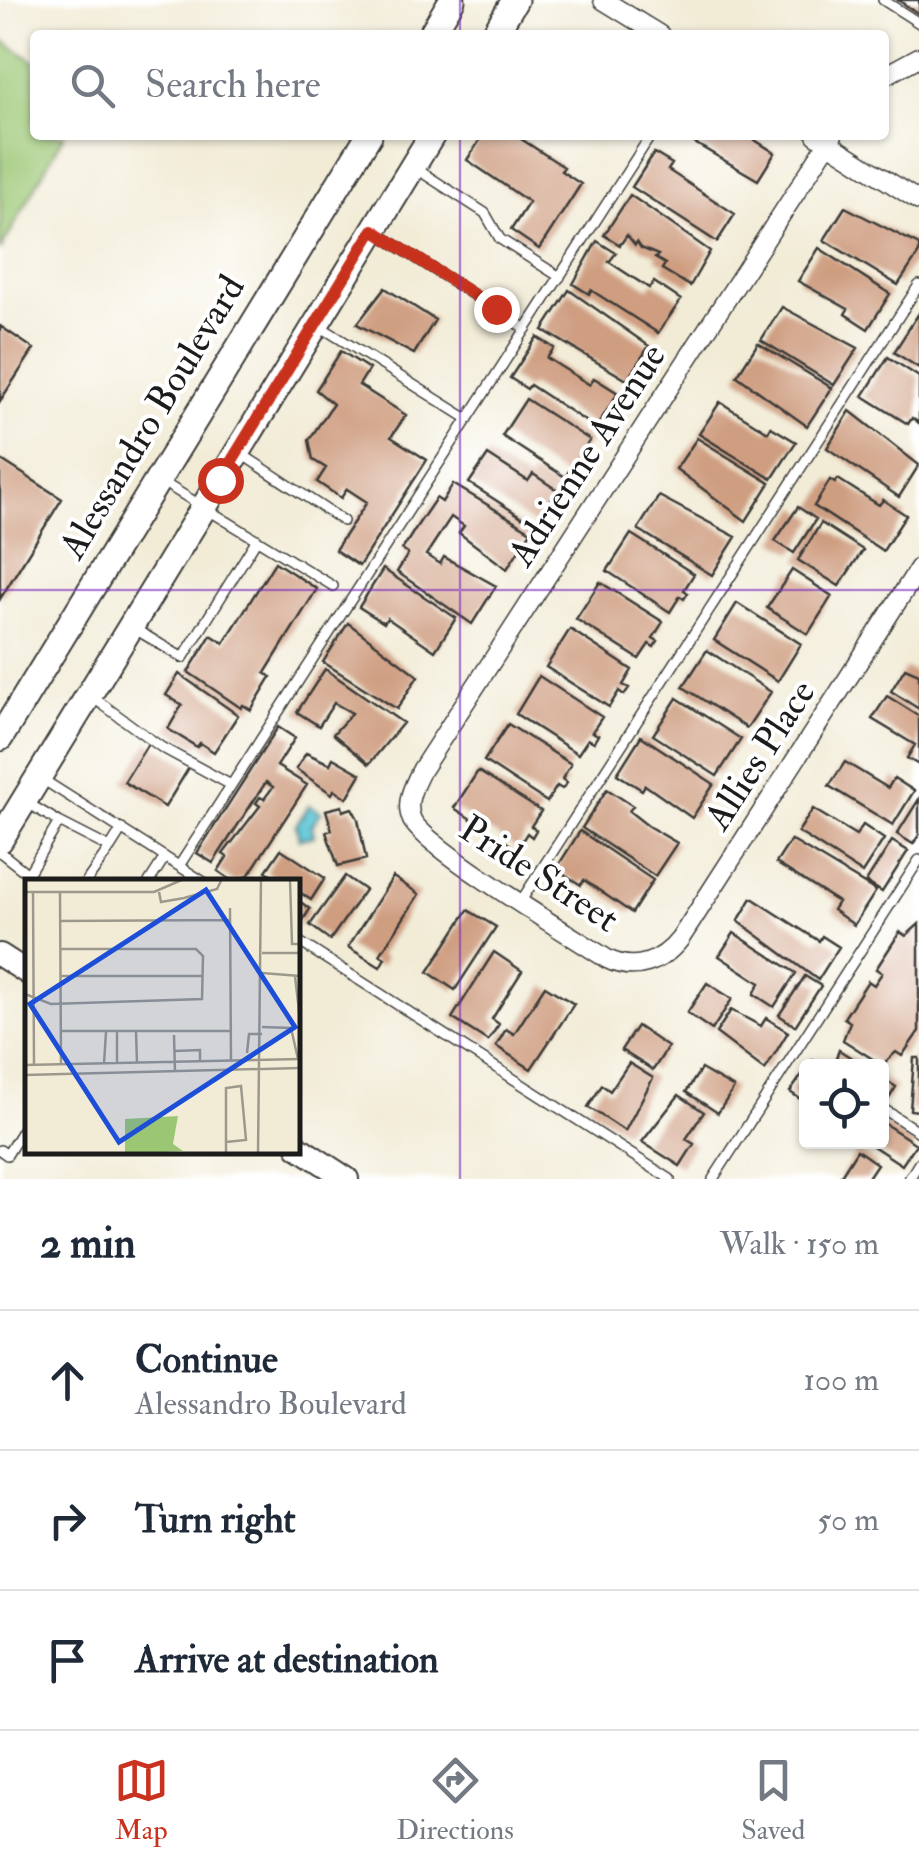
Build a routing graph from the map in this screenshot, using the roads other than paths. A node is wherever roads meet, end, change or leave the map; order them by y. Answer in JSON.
{"nodes":[{"id":1,"x":452,"y":0,"type":"edge"},
{"id":2,"x":515,"y":0,"type":"edge"},
{"id":3,"x":603,"y":0,"type":"edge"},
{"id":4,"x":882,"y":0,"type":"edge"},
{"id":5,"x":919,"y":23,"type":"edge"},
{"id":6,"x":433,"y":30,"type":"edge"},
{"id":7,"x":497,"y":30,"type":"edge"},
{"id":8,"x":652,"y":30,"type":"edge"},
{"id":9,"x":919,"y":57,"type":"edge"},
{"id":10,"x":889,"y":73,"type":"edge"},
{"id":11,"x":366,"y":140,"type":"edge"},
{"id":12,"x":429,"y":140,"type":"edge"},
{"id":13,"x":649,"y":140,"type":"edge"},
{"id":14,"x":825,"y":140,"type":"edge"},
{"id":15,"x":829,"y":140,"type":"edge"},
{"id":16,"x":413,"y":166,"type":"junction"},
{"id":17,"x":919,"y":201,"type":"edge"},
{"id":18,"x":373,"y":230,"type":"junction"},
{"id":19,"x":560,"y":277,"type":"junction"},
{"id":20,"x":919,"y":285,"type":"edge"},
{"id":21,"x":316,"y":324,"type":"junction"},
{"id":22,"x":526,"y":328,"type":"junction"},
{"id":23,"x":468,"y":420,"type":"junction"},
{"id":24,"x":237,"y":451,"type":"junction"},
{"id":25,"x":156,"y":478,"type":"junction"},
{"id":26,"x":202,"y":510,"type":"junction"},
{"id":27,"x":343,"y":521,"type":"dead end"},
{"id":28,"x":258,"y":539,"type":"junction"},
{"id":29,"x":919,"y":568,"type":"edge"},
{"id":30,"x":334,"y":586,"type":"dead end"},
{"id":31,"x":130,"y":626,"type":"junction"},
{"id":32,"x":89,"y":694,"type":"junction"},
{"id":33,"x":0,"y":738,"type":"edge"},
{"id":34,"x":38,"y":776,"type":"junction"},
{"id":35,"x":231,"y":785,"type":"junction"},
{"id":36,"x":24,"y":801,"type":"junction"},
{"id":37,"x":410,"y":816,"type":"joint"},
{"id":38,"x":59,"y":822,"type":"junction"},
{"id":39,"x":122,"y":830,"type":"junction"},
{"id":40,"x":0,"y":840,"type":"edge"},
{"id":41,"x":110,"y":848,"type":"junction"},
{"id":42,"x":0,"y":852,"type":"edge"},
{"id":43,"x":165,"y":857,"type":"junction"},
{"id":44,"x":919,"y":860,"type":"edge"},
{"id":45,"x":180,"y":866,"type":"junction"},
{"id":46,"x":28,"y":874,"type":"junction"},
{"id":47,"x":34,"y":879,"type":"edge"},
{"id":48,"x":88,"y":879,"type":"edge"},
{"id":49,"x":151,"y":879,"type":"edge"},
{"id":50,"x":200,"y":879,"type":"edge"},
{"id":51,"x":521,"y":901,"type":"junction"},
{"id":52,"x":300,"y":942,"type":"edge"},
{"id":53,"x":0,"y":955,"type":"edge"},
{"id":54,"x":644,"y":964,"type":"joint"},
{"id":55,"x":25,"y":968,"type":"edge"},
{"id":56,"x":889,"y":1113,"type":"edge"},
{"id":57,"x":25,"y":1125,"type":"edge"},
{"id":58,"x":919,"y":1132,"type":"edge"},
{"id":59,"x":300,"y":1148,"type":"edge"},
{"id":60,"x":4,"y":1152,"type":"edge"},
{"id":61,"x":919,"y":1164,"type":"edge"},
{"id":62,"x":0,"y":1166,"type":"edge"},
{"id":63,"x":348,"y":1179,"type":"edge"},
{"id":64,"x":670,"y":1179,"type":"edge"},
{"id":65,"x":713,"y":1179,"type":"edge"},
{"id":66,"x":909,"y":1179,"type":"edge"}],
"edges":[{"from":1,"to":6,"type":"main road"},
{"from":2,"to":7,"type":"main road"},
{"from":3,"to":8,"type":"street"},
{"from":4,"to":5,"type":"lane"},
{"from":9,"to":10,"type":"street"},
{"from":11,"to":25,"type":"main road","name":"Alessandro Boulevard"},
{"from":12,"to":16,"type":"main road"},
{"from":13,"to":19,"type":"lane"},
{"from":14,"to":37,"type":"street","name":"Adrienne Avenue"},
{"from":15,"to":17,"type":"street"},
{"from":16,"to":18,"type":"main road"},
{"from":16,"to":19,"type":"lane"},
{"from":18,"to":21,"type":"main road"},
{"from":18,"to":22,"type":"lane"},
{"from":19,"to":22,"type":"lane"},
{"from":20,"to":51,"type":"lane"},
{"from":21,"to":23,"type":"lane"},
{"from":21,"to":24,"type":"main road"},
{"from":22,"to":23,"type":"lane"},
{"from":23,"to":35,"type":"lane"},
{"from":24,"to":26,"type":"main road"},
{"from":24,"to":27,"type":"lane"},
{"from":25,"to":26,"type":"lane"},
{"from":25,"to":33,"type":"main road","name":"Alessandro Boulevard"},
{"from":26,"to":28,"type":"lane"},
{"from":26,"to":31,"type":"main road"},
{"from":28,"to":30,"type":"lane"},
{"from":28,"to":31,"type":"lane"},
{"from":29,"to":54,"type":"street","name":"Allies Place"},
{"from":31,"to":32,"type":"main road"},
{"from":32,"to":34,"type":"main road"},
{"from":32,"to":35,"type":"lane"},
{"from":34,"to":36,"type":"main road"},
{"from":34,"to":39,"type":"lane"},
{"from":35,"to":45,"type":"lane"},
{"from":36,"to":38,"type":"lane"},
{"from":36,"to":40,"type":"main road"},
{"from":37,"to":51,"type":"street","name":"Pride Street"},
{"from":38,"to":41,"type":"lane"},
{"from":38,"to":46,"type":"lane"},
{"from":39,"to":41,"type":"lane"},
{"from":39,"to":43,"type":"lane"},
{"from":41,"to":48,"type":"lane"},
{"from":42,"to":46,"type":"lane"},
{"from":43,"to":45,"type":"lane"},
{"from":43,"to":49,"type":"lane"},
{"from":44,"to":65,"type":"lane"},
{"from":45,"to":50,"type":"lane"},
{"from":46,"to":47,"type":"lane"},
{"from":51,"to":54,"type":"street","name":"Pride Street"},
{"from":52,"to":64,"type":"lane"},
{"from":53,"to":55,"type":"main road"},
{"from":56,"to":58,"type":"lane"},
{"from":57,"to":60,"type":"lane"},
{"from":59,"to":63,"type":"main road"},
{"from":60,"to":62,"type":"lane"},
{"from":61,"to":66,"type":"lane"}]}
